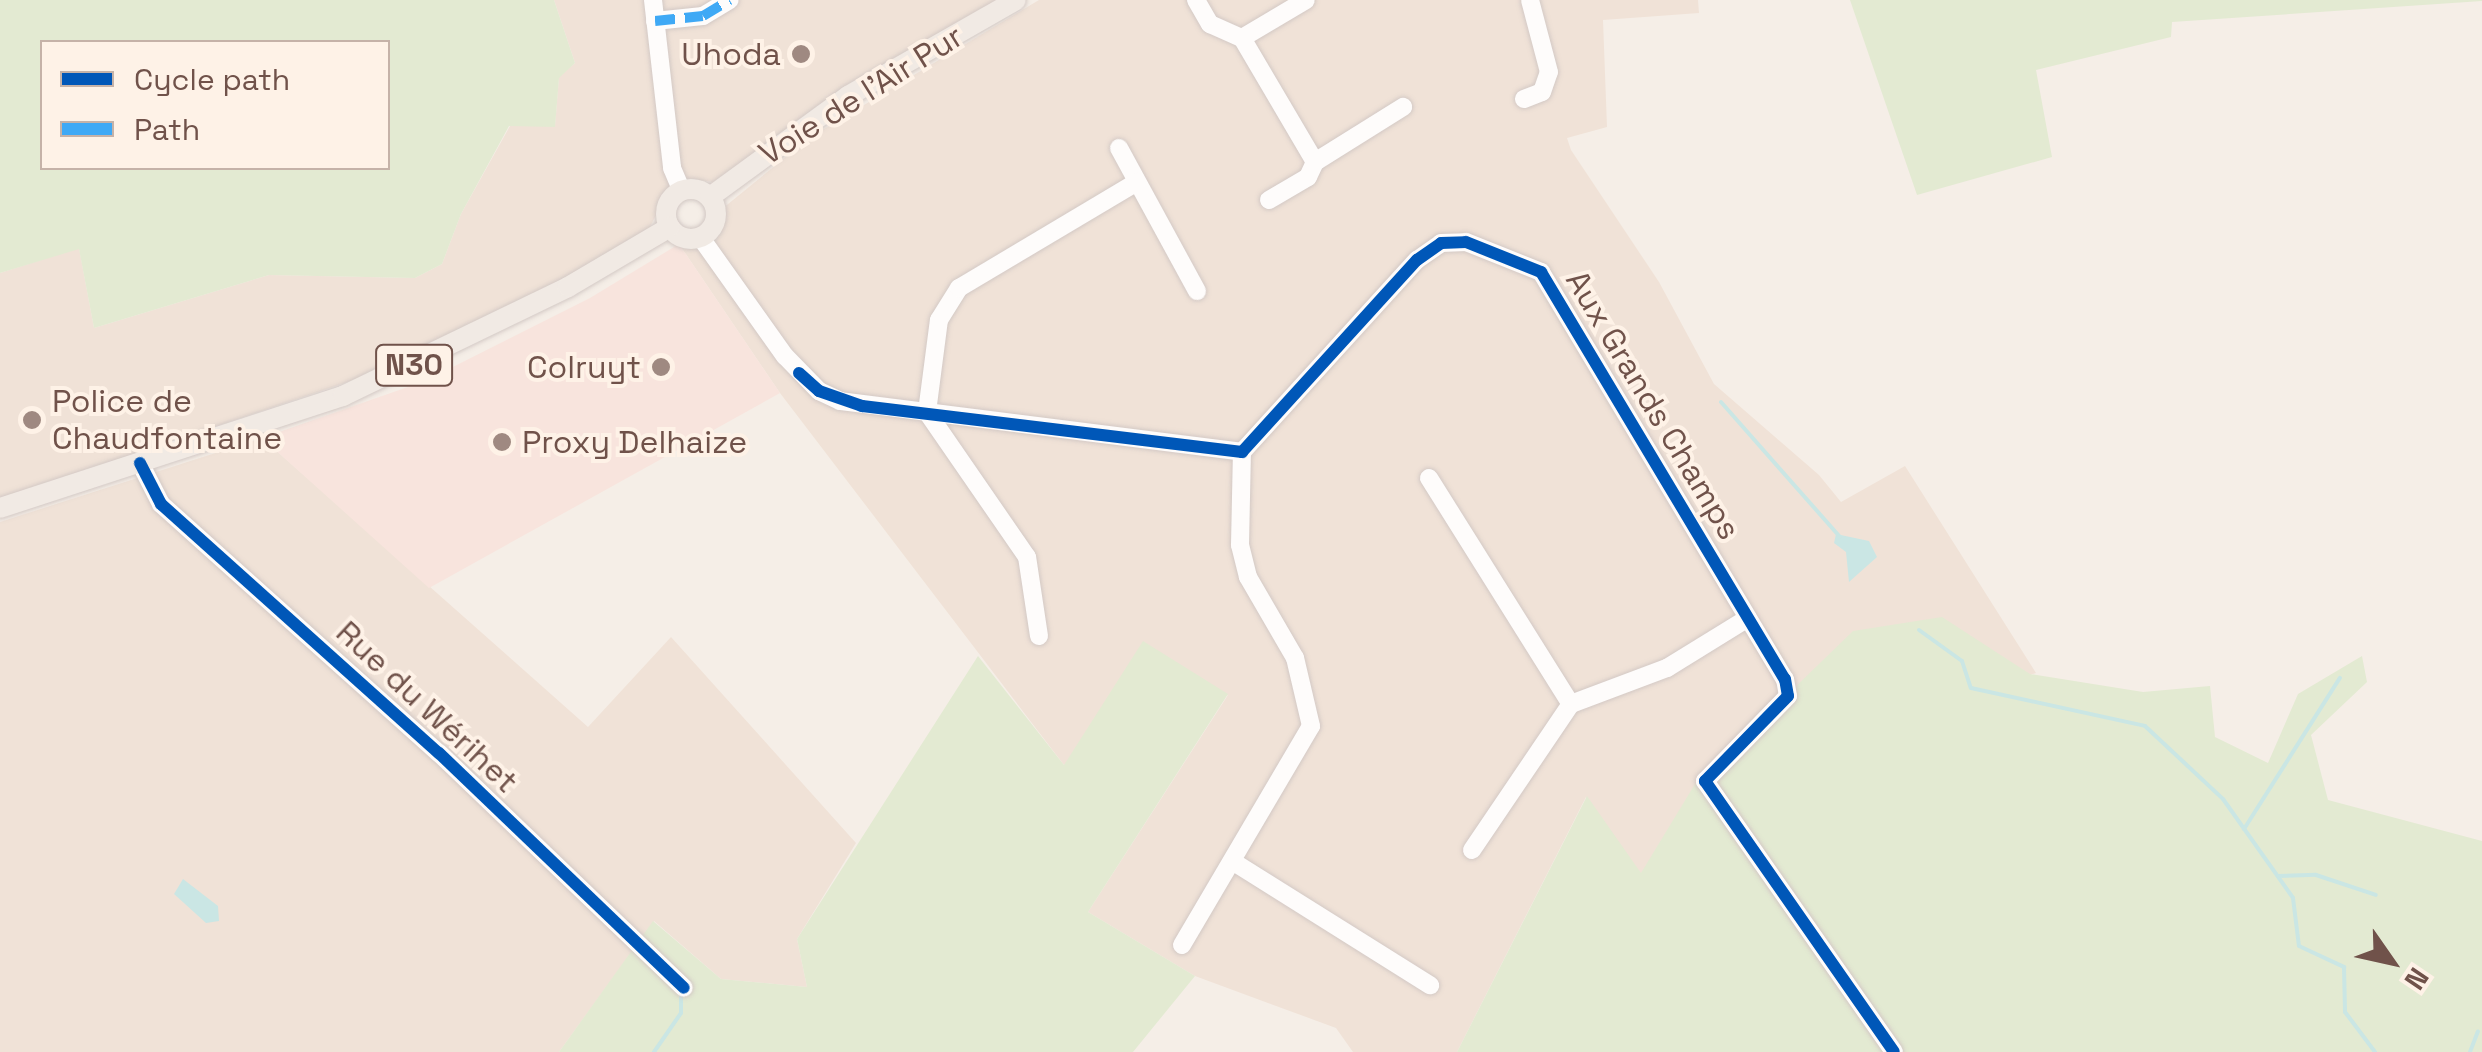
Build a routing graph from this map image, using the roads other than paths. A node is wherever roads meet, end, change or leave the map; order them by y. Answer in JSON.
{"nodes":[{"id":1,"x":653,"y":0,"type":"edge"},
{"id":2,"x":730,"y":0,"type":"edge"},
{"id":3,"x":1016,"y":0,"type":"edge"},
{"id":4,"x":1196,"y":0,"type":"edge"},
{"id":5,"x":1306,"y":0,"type":"edge"},
{"id":6,"x":1530,"y":0,"type":"edge"},
{"id":7,"x":655,"y":21,"type":"junction"},
{"id":8,"x":1242,"y":38,"type":"junction"},
{"id":9,"x":1524,"y":99,"type":"dead end"},
{"id":10,"x":1403,"y":107,"type":"dead end"},
{"id":11,"x":1119,"y":148,"type":"dead end"},
{"id":12,"x":1315,"y":162,"type":"junction"},
{"id":13,"x":1136,"y":182,"type":"junction"},
{"id":14,"x":682,"y":191,"type":"junction"},
{"id":15,"x":710,"y":197,"type":"junction"},
{"id":16,"x":1269,"y":200,"type":"dead end"},
{"id":17,"x":670,"y":227,"type":"junction"},
{"id":18,"x":701,"y":238,"type":"junction"},
{"id":19,"x":1197,"y":290,"type":"dead end"},
{"id":20,"x":927,"y":412,"type":"junction"},
{"id":21,"x":1242,"y":452,"type":"junction"},
{"id":22,"x":140,"y":462,"type":"junction"},
{"id":23,"x":1428,"y":478,"type":"dead end"},
{"id":24,"x":0,"y":508,"type":"edge"},
{"id":25,"x":1748,"y":618,"type":"junction"},
{"id":26,"x":1039,"y":636,"type":"dead end"},
{"id":27,"x":1571,"y":704,"type":"junction"},
{"id":28,"x":1472,"y":850,"type":"dead end"},
{"id":29,"x":1232,"y":861,"type":"junction"},
{"id":30,"x":1182,"y":945,"type":"dead end"},
{"id":31,"x":1430,"y":985,"type":"dead end"},
{"id":32,"x":684,"y":988,"type":"dead end"},
{"id":33,"x":1894,"y":1052,"type":"edge"}],
"edges":[{"from":1,"to":7,"type":"street"},
{"from":2,"to":7,"type":"street"},
{"from":3,"to":15,"type":"main road","name":"Voie de l'Air Pur"},
{"from":4,"to":8,"type":"street"},
{"from":5,"to":8,"type":"street"},
{"from":6,"to":9,"type":"street"},
{"from":7,"to":14,"type":"street"},
{"from":8,"to":12,"type":"street"},
{"from":10,"to":12,"type":"street"},
{"from":11,"to":13,"type":"street"},
{"from":12,"to":16,"type":"street"},
{"from":13,"to":19,"type":"street"},
{"from":13,"to":20,"type":"street"},
{"from":14,"to":15,"type":"main road"},
{"from":14,"to":17,"type":"main road"},
{"from":15,"to":18,"type":"main road"},
{"from":17,"to":18,"type":"main road"},
{"from":17,"to":22,"type":"main road","number":"N30"},
{"from":18,"to":20,"type":"street"},
{"from":20,"to":21,"type":"street"},
{"from":20,"to":26,"type":"street"},
{"from":21,"to":25,"type":"street","name":"Aux Grands Champs"},
{"from":21,"to":29,"type":"street"},
{"from":22,"to":24,"type":"main road","number":"N30"},
{"from":22,"to":32,"type":"street","name":"Rue du Wérihet"},
{"from":23,"to":27,"type":"street"},
{"from":25,"to":27,"type":"street"},
{"from":25,"to":33,"type":"street","name":"Aux Grands Champs"},
{"from":27,"to":28,"type":"street"},
{"from":29,"to":30,"type":"street"},
{"from":29,"to":31,"type":"street"}]}
